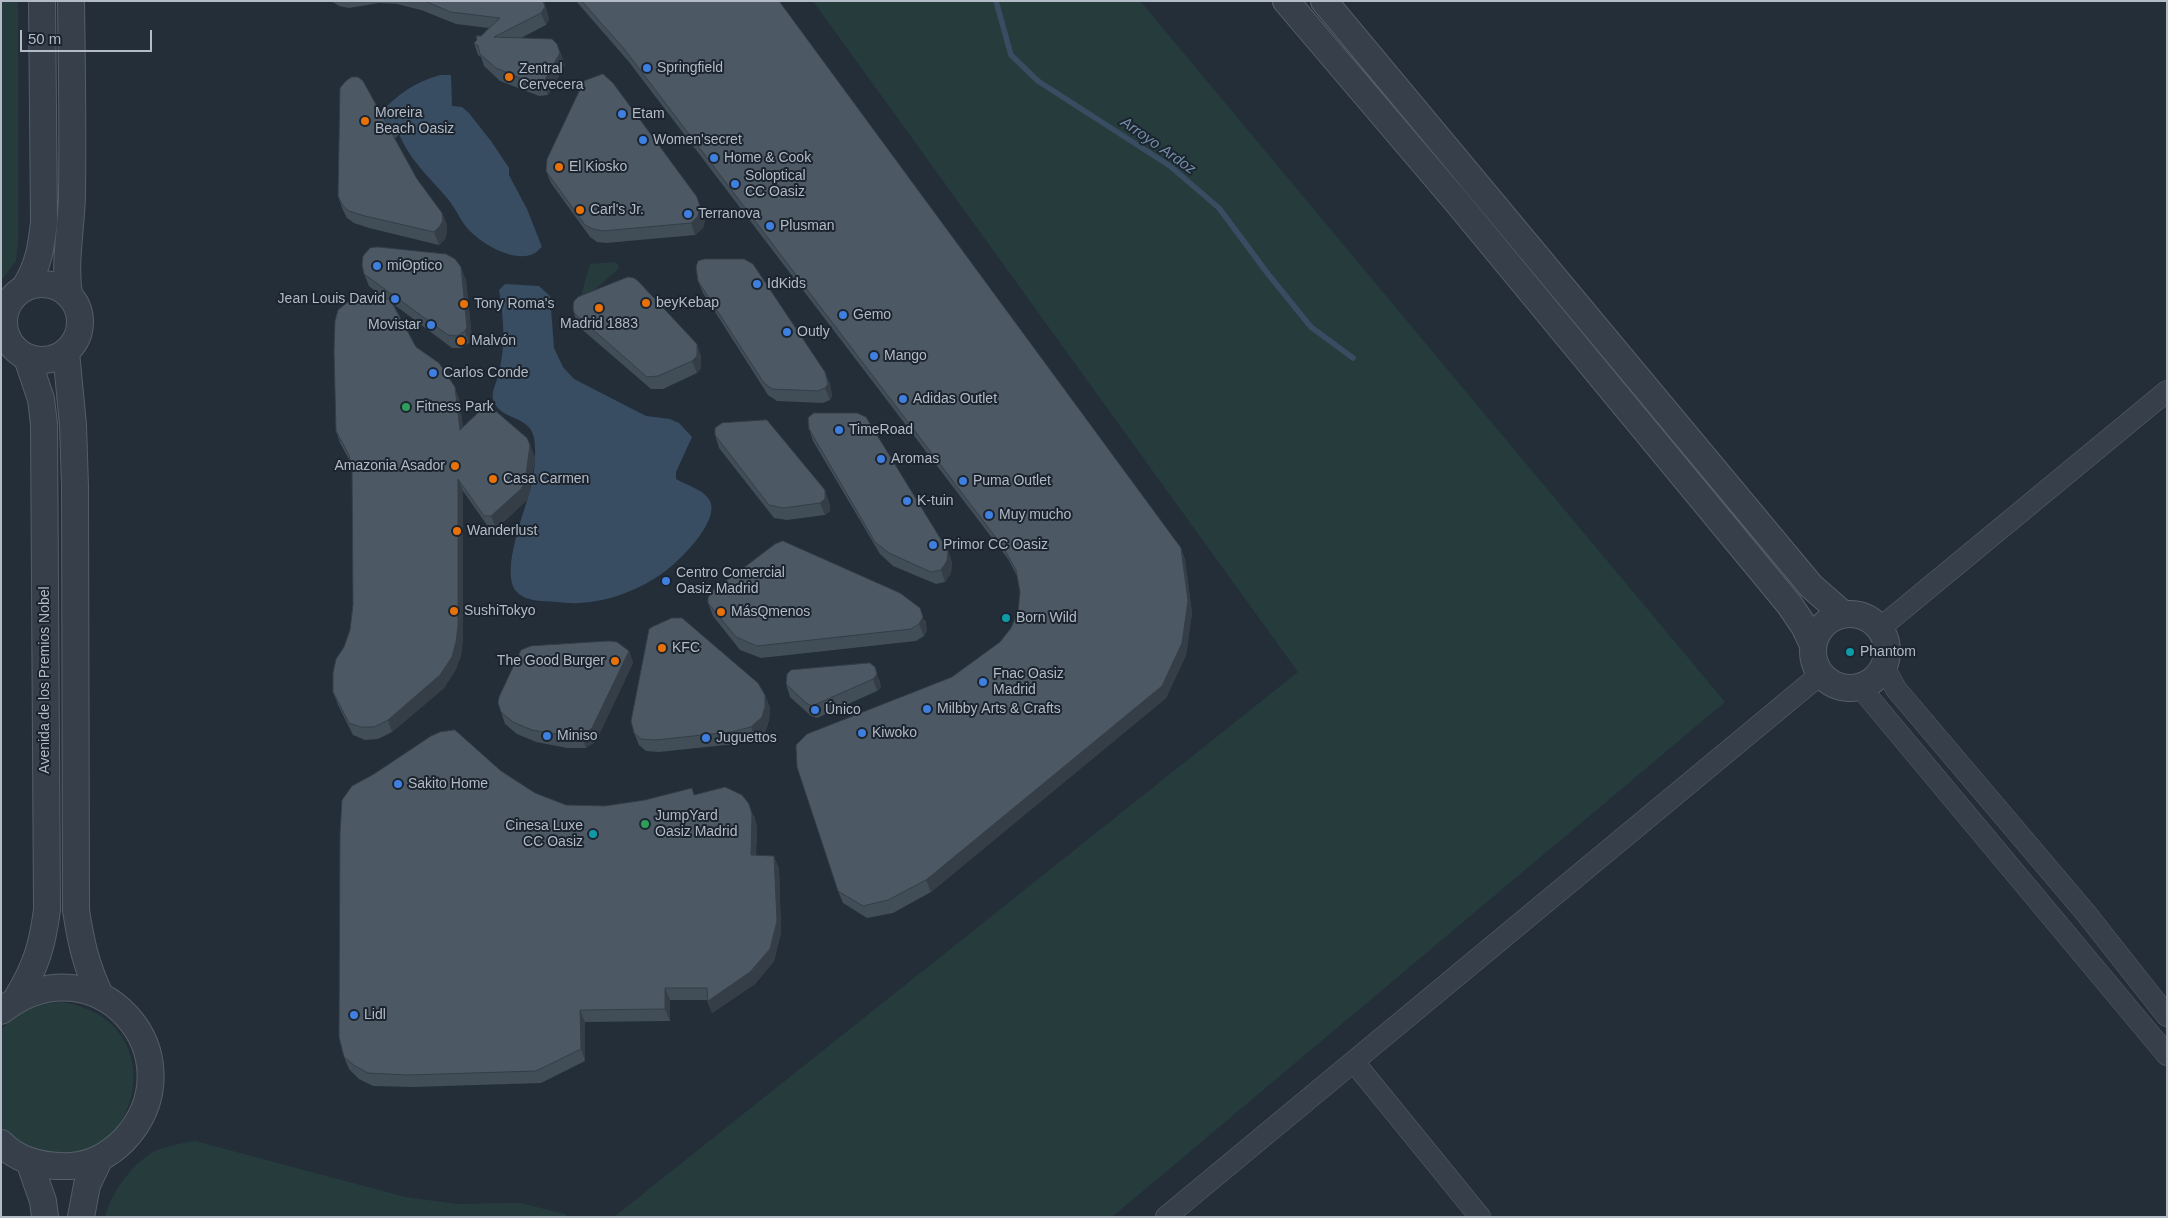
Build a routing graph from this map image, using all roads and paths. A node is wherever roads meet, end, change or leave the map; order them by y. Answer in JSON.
{"nodes":[{"id":1,"x":42,"y":1,"type":"edge"},
{"id":2,"x":71,"y":1,"type":"edge"},
{"id":3,"x":1286,"y":1,"type":"edge"},
{"id":4,"x":1324,"y":1,"type":"edge"},
{"id":5,"x":25,"y":287,"type":"junction"},
{"id":6,"x":69,"y":296,"type":"junction"},
{"id":7,"x":3,"y":330,"type":"edge"},
{"id":8,"x":66,"y":352,"type":"junction"},
{"id":9,"x":27,"y":358,"type":"junction"},
{"id":10,"x":2167,"y":391,"type":"edge"},
{"id":11,"x":1843,"y":614,"type":"junction"},
{"id":12,"x":1880,"y":628,"type":"junction"},
{"id":13,"x":1813,"y":645,"type":"junction"},
{"id":14,"x":1884,"y":666,"type":"junction"},
{"id":15,"x":1821,"y":674,"type":"junction"},
{"id":16,"x":1860,"y":687,"type":"junction"},
{"id":17,"x":100,"y":995,"type":"junction"},
{"id":18,"x":9,"y":1004,"type":"edge"},
{"id":19,"x":2167,"y":1016,"type":"edge"},
{"id":20,"x":2167,"y":1055,"type":"edge"},
{"id":21,"x":1354,"y":1062,"type":"junction"},
{"id":22,"x":1,"y":1143,"type":"edge"},
{"id":23,"x":100,"y":1158,"type":"junction"},
{"id":24,"x":29,"y":1161,"type":"junction"},
{"id":25,"x":45,"y":1217,"type":"edge"},
{"id":26,"x":81,"y":1217,"type":"edge"},
{"id":27,"x":1166,"y":1217,"type":"edge"},
{"id":28,"x":1480,"y":1217,"type":"edge"}],
"edges":[{"from":1,"to":5,"type":"street"},
{"from":2,"to":6,"type":"street"},
{"from":3,"to":13,"type":"street"},
{"from":4,"to":11,"type":"street"},
{"from":5,"to":6,"type":"street"},
{"from":5,"to":7,"type":"street"},
{"from":6,"to":8,"type":"street"},
{"from":7,"to":9,"type":"street"},
{"from":8,"to":9,"type":"street"},
{"from":8,"to":17,"type":"street"},
{"from":9,"to":18,"type":"street","name":"Avenida de los Premios Nobel"},
{"from":10,"to":12,"type":"street"},
{"from":11,"to":12,"type":"street"},
{"from":11,"to":13,"type":"street"},
{"from":12,"to":14,"type":"street"},
{"from":13,"to":15,"type":"street"},
{"from":14,"to":16,"type":"street"},
{"from":14,"to":19,"type":"street"},
{"from":15,"to":16,"type":"street"},
{"from":15,"to":21,"type":"street"},
{"from":16,"to":20,"type":"street"},
{"from":17,"to":18,"type":"street"},
{"from":17,"to":23,"type":"street"},
{"from":21,"to":27,"type":"street"},
{"from":21,"to":28,"type":"street"},
{"from":22,"to":24,"type":"street"},
{"from":23,"to":24,"type":"street"},
{"from":23,"to":26,"type":"street"},
{"from":24,"to":25,"type":"street"}]}
